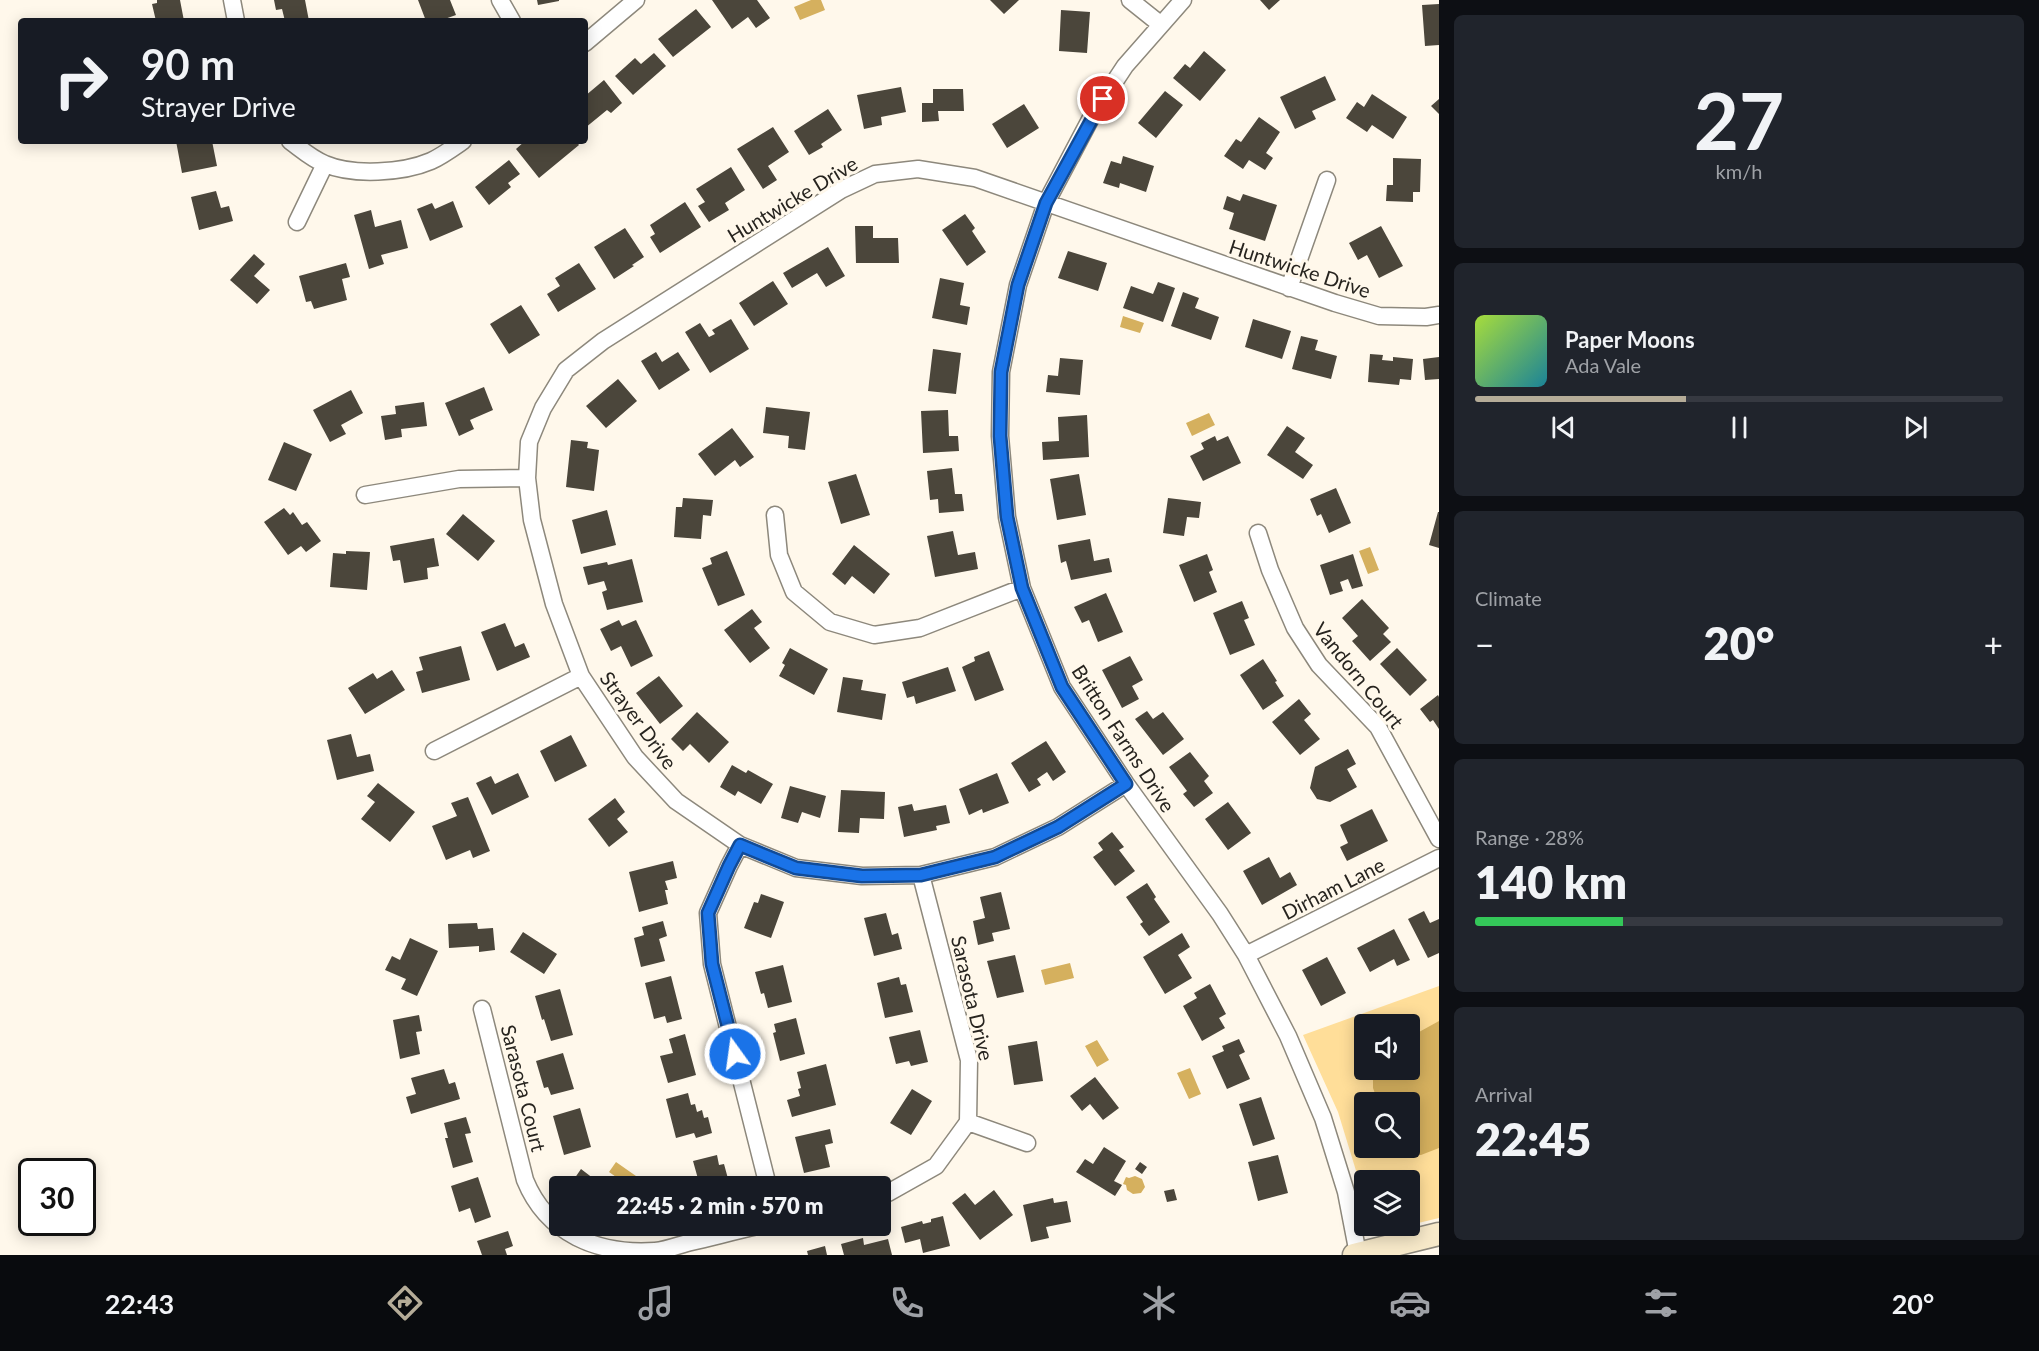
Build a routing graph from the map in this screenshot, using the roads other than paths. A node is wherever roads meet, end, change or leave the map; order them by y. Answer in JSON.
{"nodes":[{"id":1,"x":232,"y":0,"type":"edge"},
{"id":2,"x":500,"y":0,"type":"edge"},
{"id":3,"x":636,"y":0,"type":"edge"},
{"id":4,"x":1131,"y":0,"type":"edge"},
{"id":5,"x":1182,"y":0,"type":"edge"},
{"id":6,"x":235,"y":18,"type":"edge"},
{"id":7,"x":510,"y":18,"type":"edge"},
{"id":8,"x":1160,"y":24,"type":"junction"},
{"id":9,"x":588,"y":40,"type":"edge"},
{"id":10,"x":295,"y":144,"type":"edge"},
{"id":11,"x":458,"y":144,"type":"edge"},
{"id":12,"x":325,"y":164,"type":"junction"},
{"id":13,"x":1327,"y":180,"type":"dead end"},
{"id":14,"x":1046,"y":203,"type":"junction"},
{"id":15,"x":297,"y":222,"type":"dead end"},
{"id":16,"x":1289,"y":288,"type":"junction"},
{"id":17,"x":1439,"y":315,"type":"edge"},
{"id":18,"x":527,"y":478,"type":"junction"},
{"id":19,"x":365,"y":495,"type":"dead end"},
{"id":20,"x":775,"y":515,"type":"dead end"},
{"id":21,"x":1258,"y":533,"type":"dead end"},
{"id":22,"x":1022,"y":588,"type":"junction"},
{"id":23,"x":554,"y":604,"type":"joint"},
{"id":24,"x":581,"y":676,"type":"junction"},
{"id":25,"x":434,"y":751,"type":"dead end"},
{"id":26,"x":1126,"y":784,"type":"junction"},
{"id":27,"x":1439,"y":839,"type":"edge"},
{"id":28,"x":740,"y":845,"type":"junction"},
{"id":29,"x":1439,"y":858,"type":"edge"},
{"id":30,"x":921,"y":875,"type":"junction"},
{"id":31,"x":1246,"y":955,"type":"junction"},
{"id":32,"x":482,"y":1009,"type":"dead end"},
{"id":33,"x":968,"y":1122,"type":"junction"},
{"id":34,"x":1027,"y":1143,"type":"dead end"},
{"id":35,"x":765,"y":1176,"type":"edge"},
{"id":36,"x":891,"y":1191,"type":"edge"},
{"id":37,"x":549,"y":1216,"type":"edge"},
{"id":38,"x":1439,"y":1233,"type":"edge"},
{"id":39,"x":572,"y":1236,"type":"edge"},
{"id":40,"x":717,"y":1236,"type":"edge"},
{"id":41,"x":1357,"y":1255,"type":"edge"}],
"edges":[{"from":1,"to":6,"type":"street"},
{"from":2,"to":7,"type":"street"},
{"from":3,"to":9,"type":"street"},
{"from":4,"to":8,"type":"street"},
{"from":5,"to":8,"type":"street","name":"Britton Farms Drive"},
{"from":8,"to":14,"type":"street","name":"Britton Farms Drive"},
{"from":10,"to":12,"type":"street"},
{"from":11,"to":12,"type":"street"},
{"from":12,"to":15,"type":"street"},
{"from":13,"to":16,"type":"street"},
{"from":14,"to":16,"type":"street","name":"Huntwicke Drive"},
{"from":14,"to":18,"type":"street","name":"Huntwicke Drive"},
{"from":14,"to":22,"type":"street","name":"Britton Farms Drive"},
{"from":16,"to":17,"type":"street","name":"Huntwicke Drive"},
{"from":18,"to":19,"type":"street"},
{"from":18,"to":23,"type":"street","name":"Huntwicke Drive"},
{"from":20,"to":22,"type":"street"},
{"from":21,"to":27,"type":"street","name":"Vandorn Court"},
{"from":22,"to":26,"type":"street","name":"Britton Farms Drive"},
{"from":23,"to":24,"type":"street","name":"Strayer Drive"},
{"from":24,"to":25,"type":"street"},
{"from":24,"to":28,"type":"street","name":"Strayer Drive"},
{"from":26,"to":30,"type":"street","name":"Strayer Drive"},
{"from":26,"to":31,"type":"street","name":"Britton Farms Drive"},
{"from":28,"to":30,"type":"street","name":"Strayer Drive"},
{"from":28,"to":35,"type":"street"},
{"from":29,"to":31,"type":"street","name":"Dirham Lane"},
{"from":30,"to":33,"type":"street","name":"Sarasota Drive"},
{"from":31,"to":41,"type":"street","name":"Britton Farms Drive"},
{"from":32,"to":37,"type":"street","name":"Sarasota Court"},
{"from":33,"to":34,"type":"street"},
{"from":33,"to":36,"type":"street"},
{"from":38,"to":41,"type":"main road"},
{"from":39,"to":40,"type":"street","name":"Sarasota Court"}]}
